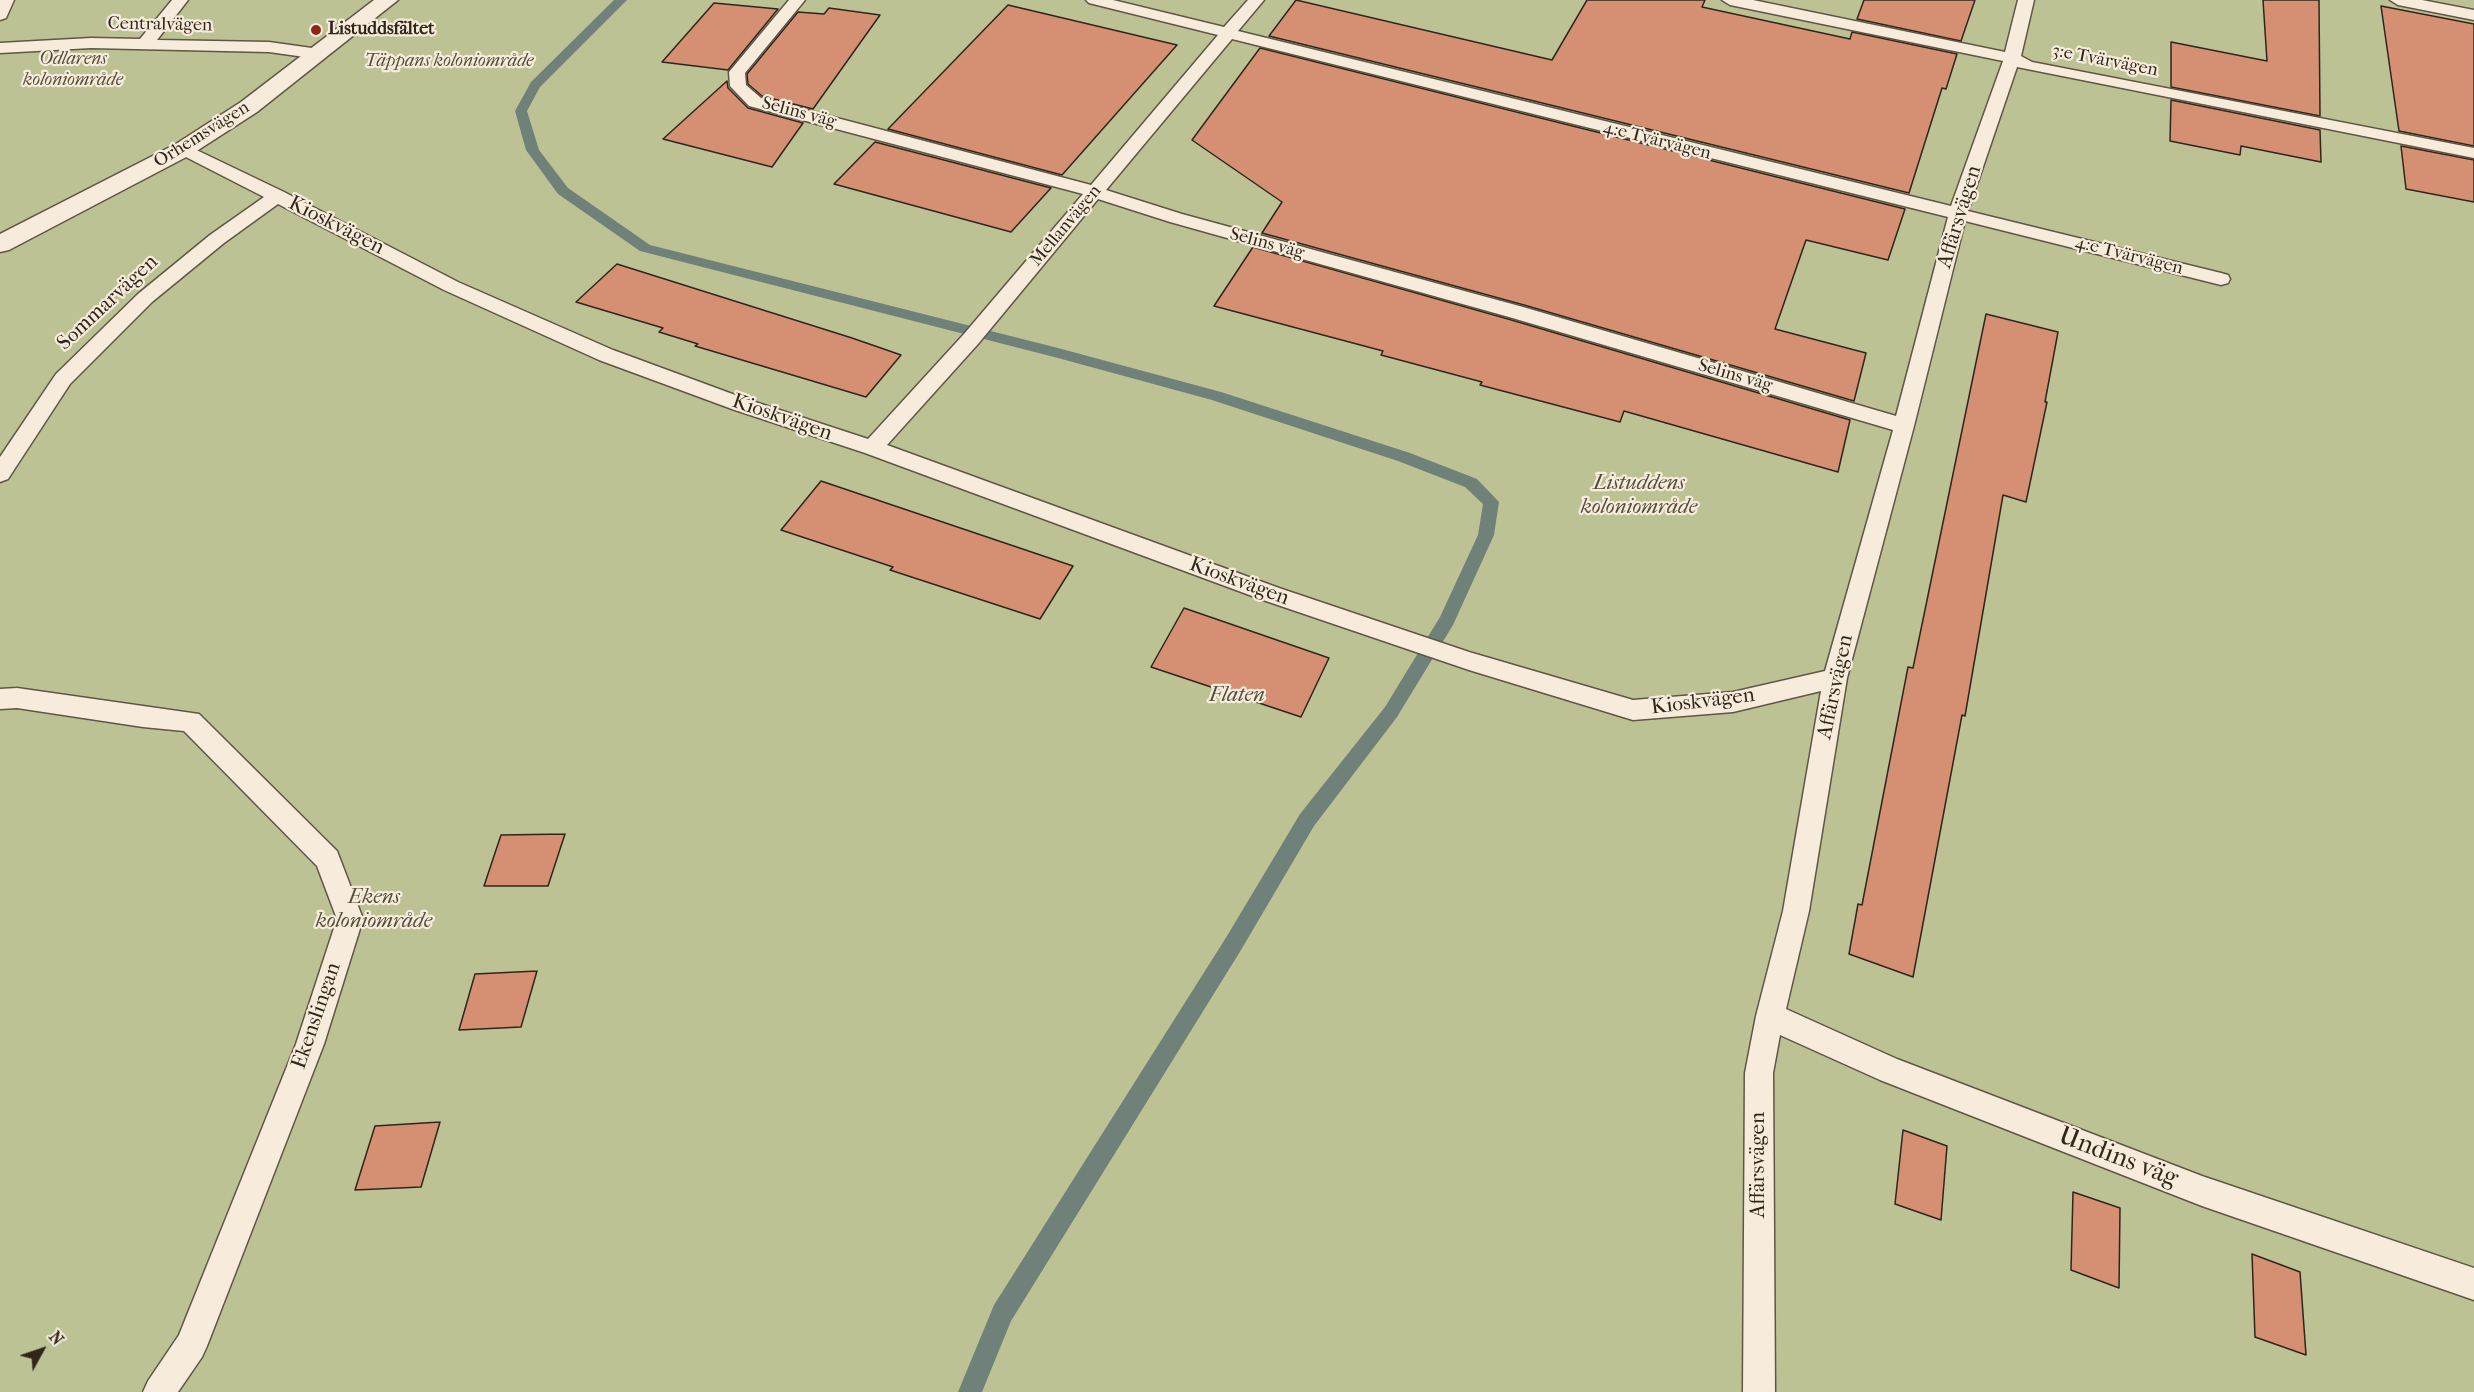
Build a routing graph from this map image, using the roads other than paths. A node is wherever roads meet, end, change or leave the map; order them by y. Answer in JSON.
{"nodes":[{"id":1,"x":6,"y":0,"type":"edge"},
{"id":2,"x":180,"y":0,"type":"edge"},
{"id":3,"x":387,"y":0,"type":"edge"},
{"id":4,"x":797,"y":0,"type":"edge"},
{"id":5,"x":1094,"y":0,"type":"edge"},
{"id":6,"x":1256,"y":0,"type":"edge"},
{"id":7,"x":1730,"y":0,"type":"edge"},
{"id":8,"x":2026,"y":0,"type":"edge"},
{"id":9,"x":2398,"y":0,"type":"edge"},
{"id":10,"x":0,"y":15,"type":"edge"},
{"id":11,"x":2474,"y":15,"type":"edge"},
{"id":12,"x":1227,"y":33,"type":"junction"},
{"id":13,"x":145,"y":45,"type":"junction"},
{"id":14,"x":0,"y":48,"type":"edge"},
{"id":15,"x":319,"y":54,"type":"junction"},
{"id":16,"x":2012,"y":58,"type":"junction"},
{"id":17,"x":184,"y":149,"type":"junction"},
{"id":18,"x":2474,"y":153,"type":"edge"},
{"id":19,"x":1095,"y":192,"type":"junction"},
{"id":20,"x":278,"y":196,"type":"junction"},
{"id":21,"x":1958,"y":213,"type":"junction"},
{"id":22,"x":0,"y":244,"type":"edge"},
{"id":23,"x":2221,"y":279,"type":"dead end"},
{"id":24,"x":1904,"y":426,"type":"junction"},
{"id":25,"x":872,"y":448,"type":"junction"},
{"id":26,"x":0,"y":474,"type":"edge"},
{"id":27,"x":1835,"y":678,"type":"junction"},
{"id":28,"x":0,"y":699,"type":"edge"},
{"id":29,"x":1770,"y":1016,"type":"junction"},
{"id":30,"x":2474,"y":1284,"type":"edge"},
{"id":31,"x":159,"y":1392,"type":"edge"},
{"id":32,"x":1759,"y":1392,"type":"edge"}],
"edges":[{"from":1,"to":10,"type":"lane"},
{"from":2,"to":13,"type":"lane"},
{"from":3,"to":15,"type":"street","name":"Orhemsvägen"},
{"from":4,"to":19,"type":"lane","name":"Selins väg"},
{"from":5,"to":12,"type":"lane","name":"4:e Tvärvägen"},
{"from":6,"to":12,"type":"lane","name":"Mellanvägen"},
{"from":7,"to":16,"type":"lane","name":"3:e Tvärvägen"},
{"from":8,"to":16,"type":"lane","name":"Affärsvägen"},
{"from":9,"to":11,"type":"lane"},
{"from":12,"to":19,"type":"lane","name":"Mellanvägen"},
{"from":12,"to":21,"type":"lane","name":"4:e Tvärvägen"},
{"from":13,"to":14,"type":"lane","name":"Centralvägen"},
{"from":13,"to":15,"type":"lane","name":"Centralvägen"},
{"from":15,"to":17,"type":"street","name":"Orhemsvägen"},
{"from":16,"to":18,"type":"lane","name":"3:e Tvärvägen"},
{"from":16,"to":21,"type":"lane","name":"Affärsvägen"},
{"from":17,"to":20,"type":"lane","name":"Kioskvägen"},
{"from":17,"to":22,"type":"street","name":"Orhemsvägen"},
{"from":19,"to":24,"type":"lane","name":"Selins väg"},
{"from":19,"to":25,"type":"lane","name":"Mellanvägen"},
{"from":20,"to":25,"type":"lane","name":"Kioskvägen"},
{"from":20,"to":26,"type":"lane","name":"Sommarvägen"},
{"from":21,"to":23,"type":"lane","name":"4:e Tvärvägen"},
{"from":21,"to":24,"type":"lane","name":"Affärsvägen"},
{"from":24,"to":27,"type":"lane","name":"Affärsvägen"},
{"from":25,"to":27,"type":"lane","name":"Kioskvägen"},
{"from":27,"to":29,"type":"lane","name":"Affärsvägen"},
{"from":28,"to":31,"type":"lane","name":"Ekenslingan"},
{"from":29,"to":30,"type":"lane","name":"Undins väg"},
{"from":29,"to":32,"type":"lane","name":"Affärsvägen"}]}
